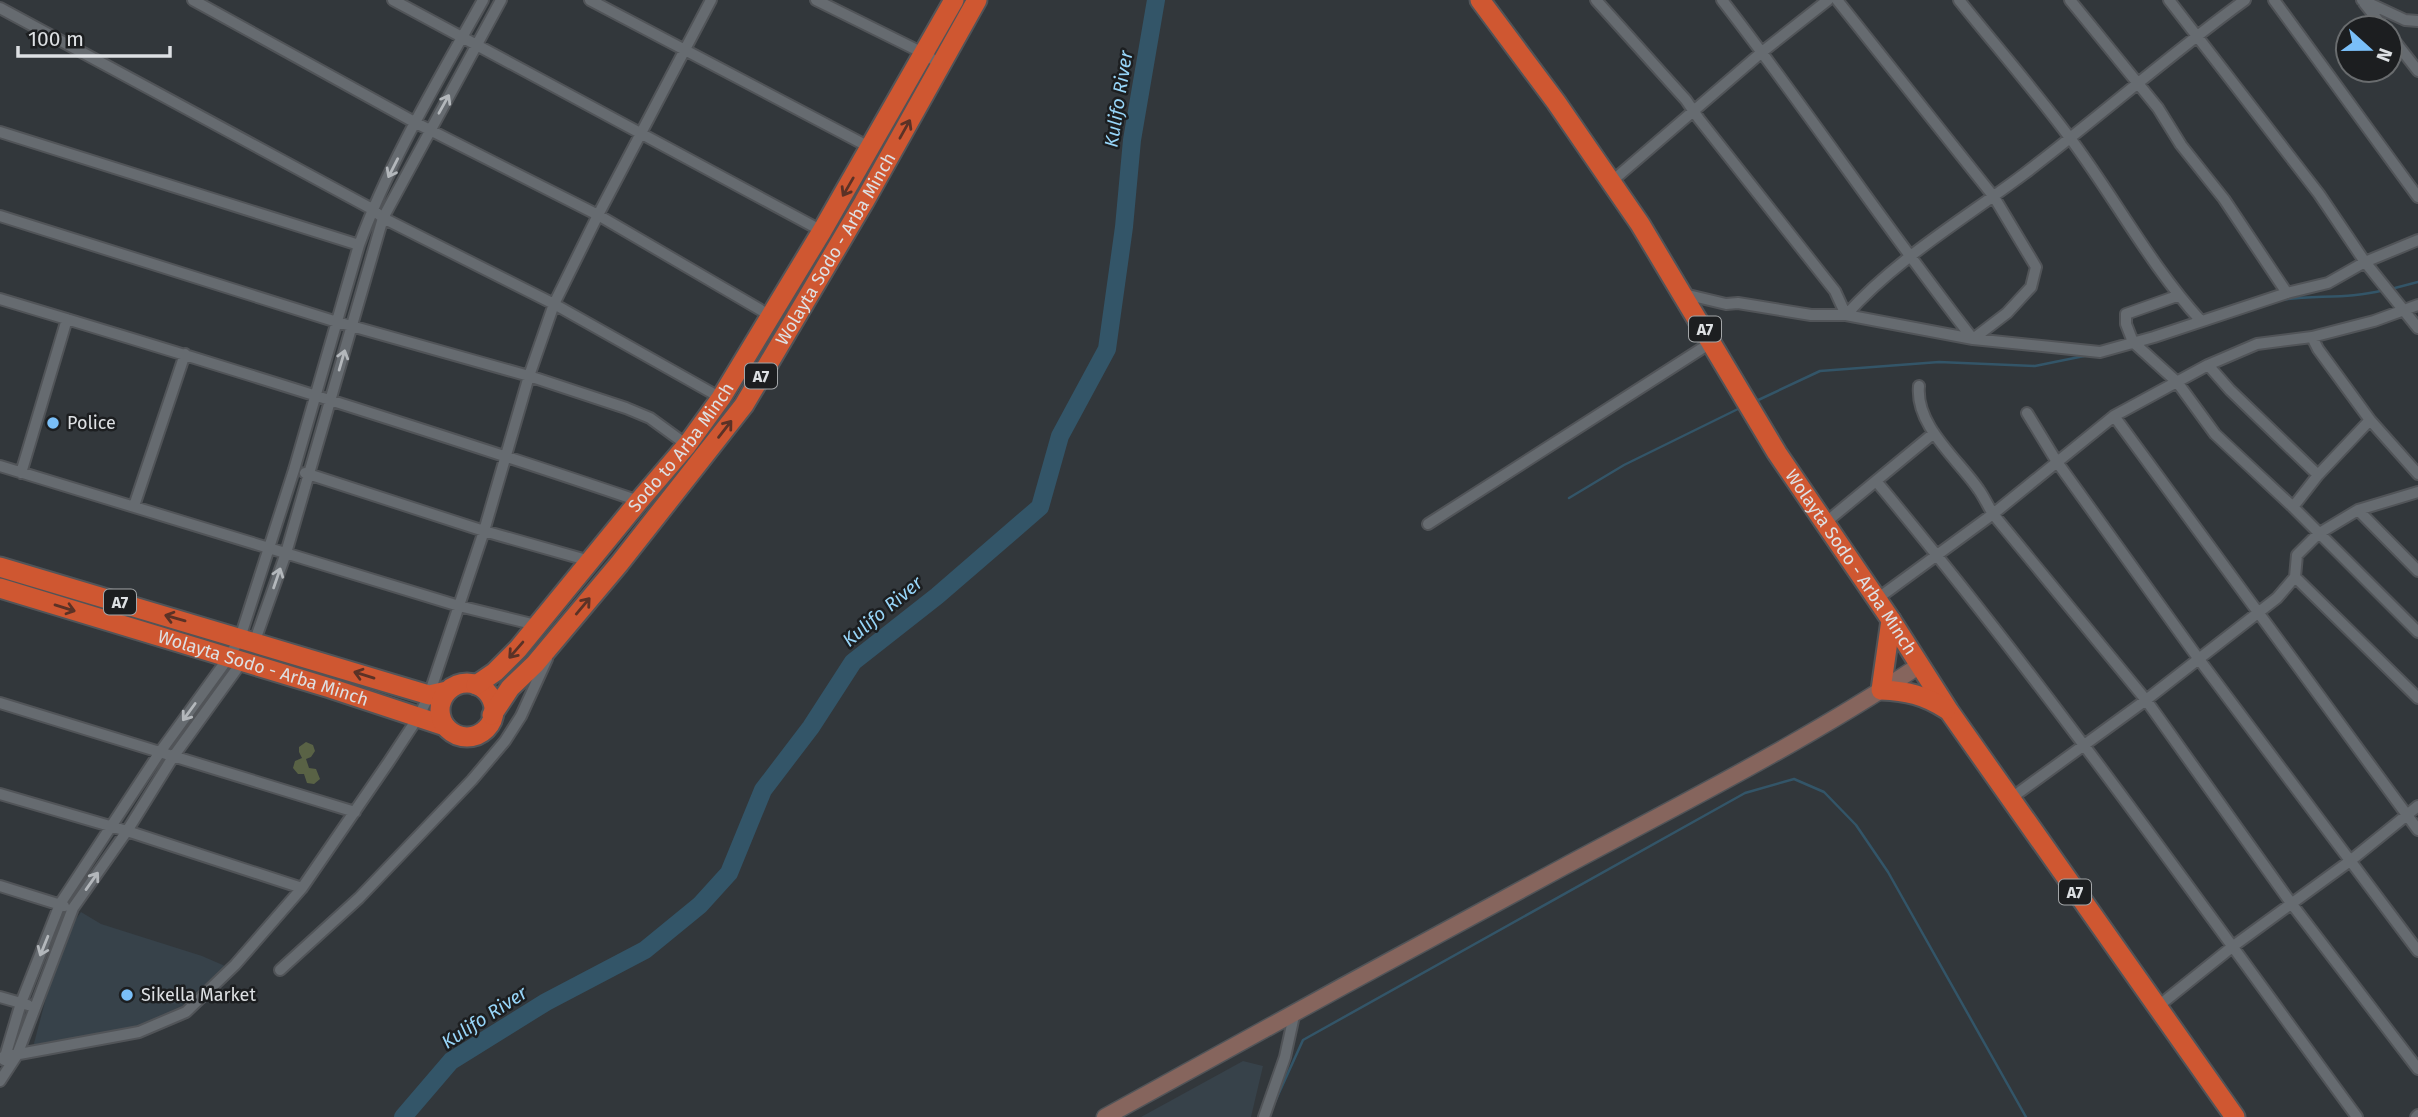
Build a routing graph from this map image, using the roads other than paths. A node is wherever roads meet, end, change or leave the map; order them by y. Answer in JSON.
{"nodes":[{"id":1,"x":5,"y":0,"type":"edge"},
{"id":2,"x":194,"y":0,"type":"edge"},
{"id":3,"x":393,"y":0,"type":"edge"},
{"id":4,"x":483,"y":0,"type":"edge"},
{"id":5,"x":501,"y":0,"type":"edge"},
{"id":6,"x":590,"y":0,"type":"edge"},
{"id":7,"x":711,"y":0,"type":"edge"},
{"id":8,"x":817,"y":0,"type":"edge"},
{"id":9,"x":954,"y":0,"type":"edge"},
{"id":10,"x":977,"y":0,"type":"edge"},
{"id":11,"x":1480,"y":0,"type":"edge"},
{"id":12,"x":1596,"y":0,"type":"edge"},
{"id":13,"x":1722,"y":0,"type":"edge"},
{"id":14,"x":1828,"y":0,"type":"edge"},
{"id":15,"x":1837,"y":0,"type":"edge"},
{"id":16,"x":1959,"y":0,"type":"edge"},
{"id":17,"x":2070,"y":0,"type":"edge"},
{"id":18,"x":2169,"y":0,"type":"edge"},
{"id":19,"x":2221,"y":0,"type":"edge"},
{"id":20,"x":2245,"y":0,"type":"edge"},
{"id":21,"x":2274,"y":0,"type":"edge"},
{"id":22,"x":2362,"y":0,"type":"edge"},
{"id":23,"x":0,"y":9,"type":"edge"},
{"id":24,"x":2229,"y":12,"type":"junction"},
{"id":25,"x":2373,"y":14,"type":"edge"},
{"id":26,"x":2418,"y":21,"type":"edge"},
{"id":27,"x":2196,"y":35,"type":"junction"},
{"id":28,"x":462,"y":38,"type":"junction"},
{"id":29,"x":476,"y":46,"type":"junction"},
{"id":30,"x":684,"y":49,"type":"junction"},
{"id":31,"x":1762,"y":52,"type":"junction"},
{"id":32,"x":2404,"y":53,"type":"edge"},
{"id":33,"x":933,"y":59,"type":"junction"},
{"id":34,"x":2418,"y":71,"type":"edge"},
{"id":35,"x":2138,"y":81,"type":"junction"},
{"id":36,"x":1694,"y":111,"type":"junction"},
{"id":37,"x":416,"y":123,"type":"junction"},
{"id":38,"x":429,"y":130,"type":"junction"},
{"id":39,"x":0,"y":132,"type":"edge"},
{"id":40,"x":640,"y":133,"type":"junction"},
{"id":41,"x":2071,"y":139,"type":"junction"},
{"id":42,"x":871,"y":148,"type":"junction"},
{"id":43,"x":1611,"y":182,"type":"junction"},
{"id":44,"x":1994,"y":197,"type":"junction"},
{"id":45,"x":2418,"y":197,"type":"edge"},
{"id":46,"x":372,"y":209,"type":"junction"},
{"id":47,"x":598,"y":215,"type":"junction"},
{"id":48,"x":0,"y":216,"type":"edge"},
{"id":49,"x":383,"y":218,"type":"junction"},
{"id":50,"x":822,"y":231,"type":"junction"},
{"id":51,"x":2418,"y":240,"type":"edge"},
{"id":52,"x":359,"y":245,"type":"junction"},
{"id":53,"x":1909,"y":258,"type":"junction"},
{"id":54,"x":2365,"y":262,"type":"junction"},
{"id":55,"x":2287,"y":293,"type":"junction"},
{"id":56,"x":1684,"y":294,"type":"junction"},
{"id":57,"x":2178,"y":296,"type":"junction"},
{"id":58,"x":0,"y":299,"type":"edge"},
{"id":59,"x":554,"y":304,"type":"junction"},
{"id":60,"x":2418,"y":305,"type":"edge"},
{"id":61,"x":2404,"y":309,"type":"junction"},
{"id":62,"x":1846,"y":315,"type":"junction"},
{"id":63,"x":771,"y":316,"type":"junction"},
{"id":64,"x":67,"y":319,"type":"junction"},
{"id":65,"x":2201,"y":321,"type":"junction"},
{"id":66,"x":338,"y":322,"type":"junction"},
{"id":67,"x":352,"y":326,"type":"junction"},
{"id":68,"x":2418,"y":328,"type":"edge"},
{"id":69,"x":2312,"y":337,"type":"junction"},
{"id":70,"x":1973,"y":339,"type":"junction"},
{"id":71,"x":1712,"y":342,"type":"junction"},
{"id":72,"x":2133,"y":342,"type":"junction"},
{"id":73,"x":185,"y":354,"type":"junction"},
{"id":74,"x":2208,"y":365,"type":"junction"},
{"id":75,"x":529,"y":376,"type":"junction"},
{"id":76,"x":2177,"y":382,"type":"junction"},
{"id":77,"x":1919,"y":386,"type":"dead end"},
{"id":78,"x":317,"y":395,"type":"junction"},
{"id":79,"x":721,"y":398,"type":"junction"},
{"id":80,"x":331,"y":400,"type":"junction"},
{"id":81,"x":2027,"y":413,"type":"dead end"},
{"id":82,"x":2114,"y":416,"type":"junction"},
{"id":83,"x":2370,"y":420,"type":"junction"},
{"id":84,"x":1934,"y":433,"type":"junction"},
{"id":85,"x":683,"y":449,"type":"junction"},
{"id":86,"x":506,"y":456,"type":"junction"},
{"id":87,"x":2057,"y":462,"type":"junction"},
{"id":88,"x":0,"y":466,"type":"edge"},
{"id":89,"x":695,"y":469,"type":"junction"},
{"id":90,"x":294,"y":470,"type":"junction"},
{"id":91,"x":21,"y":473,"type":"junction"},
{"id":92,"x":2418,"y":474,"type":"edge"},
{"id":93,"x":309,"y":475,"type":"junction"},
{"id":94,"x":2318,"y":475,"type":"junction"},
{"id":95,"x":1876,"y":481,"type":"junction"},
{"id":96,"x":2418,"y":492,"type":"edge"},
{"id":97,"x":639,"y":501,"type":"junction"},
{"id":98,"x":134,"y":506,"type":"junction"},
{"id":99,"x":2294,"y":506,"type":"junction"},
{"id":100,"x":2358,"y":510,"type":"junction"},
{"id":101,"x":1993,"y":514,"type":"junction"},
{"id":102,"x":1825,"y":523,"type":"junction"},
{"id":103,"x":1428,"y":524,"type":"dead end"},
{"id":104,"x":484,"y":531,"type":"junction"},
{"id":105,"x":2318,"y":534,"type":"junction"},
{"id":106,"x":270,"y":547,"type":"junction"},
{"id":107,"x":286,"y":553,"type":"junction"},
{"id":108,"x":1937,"y":553,"type":"junction"},
{"id":109,"x":590,"y":561,"type":"junction"},
{"id":110,"x":0,"y":567,"type":"edge"},
{"id":111,"x":2418,"y":570,"type":"edge"},
{"id":112,"x":2295,"y":577,"type":"junction"},
{"id":113,"x":0,"y":588,"type":"edge"},
{"id":114,"x":1877,"y":599,"type":"junction"},
{"id":115,"x":459,"y":606,"type":"junction"},
{"id":116,"x":2258,"y":612,"type":"junction"},
{"id":117,"x":1891,"y":620,"type":"junction"},
{"id":118,"x":536,"y":625,"type":"junction"},
{"id":119,"x":2418,"y":632,"type":"edge"},
{"id":120,"x":557,"y":637,"type":"junction"},
{"id":121,"x":248,"y":640,"type":"junction"},
{"id":122,"x":236,"y":659,"type":"junction"},
{"id":123,"x":2198,"y":659,"type":"junction"},
{"id":124,"x":1920,"y":665,"type":"junction"},
{"id":125,"x":476,"y":685,"type":"junction"},
{"id":126,"x":1881,"y":691,"type":"junction"},
{"id":127,"x":438,"y":693,"type":"junction"},
{"id":128,"x":2418,"y":698,"type":"edge"},
{"id":129,"x":2146,"y":700,"type":"junction"},
{"id":130,"x":0,"y":703,"type":"edge"},
{"id":131,"x":1949,"y":711,"type":"junction"},
{"id":132,"x":492,"y":715,"type":"junction"},
{"id":133,"x":419,"y":716,"type":"junction"},
{"id":134,"x":445,"y":726,"type":"junction"},
{"id":135,"x":2085,"y":745,"type":"junction"},
{"id":136,"x":160,"y":752,"type":"junction"},
{"id":137,"x":173,"y":757,"type":"junction"},
{"id":138,"x":0,"y":794,"type":"edge"},
{"id":139,"x":2010,"y":799,"type":"junction"},
{"id":140,"x":2418,"y":806,"type":"edge"},
{"id":141,"x":355,"y":812,"type":"junction"},
{"id":142,"x":2407,"y":815,"type":"junction"},
{"id":143,"x":110,"y":827,"type":"junction"},
{"id":144,"x":2418,"y":830,"type":"edge"},
{"id":145,"x":127,"y":831,"type":"junction"},
{"id":146,"x":2350,"y":862,"type":"junction"},
{"id":147,"x":0,"y":886,"type":"edge"},
{"id":148,"x":302,"y":888,"type":"junction"},
{"id":149,"x":2291,"y":903,"type":"junction"},
{"id":150,"x":60,"y":904,"type":"junction"},
{"id":151,"x":73,"y":908,"type":"junction"},
{"id":152,"x":2232,"y":947,"type":"junction"},
{"id":153,"x":2418,"y":951,"type":"edge"},
{"id":154,"x":279,"y":971,"type":"dead end"},
{"id":155,"x":0,"y":997,"type":"edge"},
{"id":156,"x":21,"y":1003,"type":"junction"},
{"id":157,"x":34,"y":1006,"type":"junction"},
{"id":158,"x":2156,"y":1008,"type":"junction"},
{"id":159,"x":1295,"y":1011,"type":"junction"},
{"id":160,"x":17,"y":1055,"type":"junction"},
{"id":161,"x":4,"y":1057,"type":"junction"},
{"id":162,"x":2418,"y":1069,"type":"edge"},
{"id":163,"x":3,"y":1076,"type":"edge"},
{"id":164,"x":1105,"y":1117,"type":"edge"},
{"id":165,"x":1264,"y":1117,"type":"edge"},
{"id":166,"x":2235,"y":1117,"type":"edge"},
{"id":167,"x":2357,"y":1117,"type":"edge"}],
"edges":[{"from":1,"to":23,"type":"street"},
{"from":2,"to":37,"type":"street"},
{"from":3,"to":28,"type":"street"},
{"from":4,"to":28,"type":"street"},
{"from":5,"to":29,"type":"street"},
{"from":6,"to":30,"type":"street"},
{"from":7,"to":30,"type":"street"},
{"from":8,"to":33,"type":"street"},
{"from":9,"to":33,"type":"highway","name":"Sodo to Arba Minch","number":"A7"},
{"from":10,"to":33,"type":"highway","name":"Wolayta Sodo - Arba Minch","number":"A7"},
{"from":11,"to":43,"type":"highway","name":"Wolayta Sodo - Arba Minch","number":"A7"},
{"from":12,"to":36,"type":"street"},
{"from":13,"to":31,"type":"street"},
{"from":14,"to":31,"type":"street"},
{"from":15,"to":44,"type":"street"},
{"from":16,"to":41,"type":"street"},
{"from":17,"to":35,"type":"street"},
{"from":18,"to":27,"type":"street"},
{"from":19,"to":24,"type":"street"},
{"from":20,"to":24,"type":"street"},
{"from":21,"to":45,"type":"street"},
{"from":22,"to":25,"type":"street"},
{"from":22,"to":26,"type":"street"},
{"from":23,"to":46,"type":"street"},
{"from":24,"to":27,"type":"street"},
{"from":27,"to":35,"type":"street"},
{"from":27,"to":54,"type":"street"},
{"from":28,"to":29,"type":"street"},
{"from":28,"to":37,"type":"street"},
{"from":38,"to":29,"type":"street","one_way":true},
{"from":29,"to":40,"type":"street"},
{"from":30,"to":40,"type":"street"},
{"from":30,"to":42,"type":"street"},
{"from":31,"to":36,"type":"street"},
{"from":31,"to":53,"type":"street"},
{"from":32,"to":34,"type":"street"},
{"from":33,"to":42,"type":"highway","name":"Sodo to Arba Minch","number":"A7"},
{"from":89,"to":33,"type":"highway","name":"Wolayta Sodo - Arba Minch","number":"A7","one_way":true},
{"from":35,"to":41,"type":"street"},
{"from":35,"to":55,"type":"street"},
{"from":36,"to":43,"type":"street"},
{"from":36,"to":62,"type":"street"},
{"from":37,"to":38,"type":"street"},
{"from":37,"to":46,"type":"street","one_way":true},
{"from":38,"to":47,"type":"street"},
{"from":38,"to":49,"type":"street"},
{"from":39,"to":52,"type":"street"},
{"from":40,"to":47,"type":"street"},
{"from":40,"to":50,"type":"street"},
{"from":41,"to":44,"type":"street"},
{"from":41,"to":57,"type":"street"},
{"from":42,"to":50,"type":"highway","name":"Sodo to Arba Minch","number":"A7","one_way":true},
{"from":43,"to":56,"type":"highway","name":"Wolayta Sodo - Arba Minch","number":"A7"},
{"from":44,"to":53,"type":"street"},
{"from":44,"to":70,"type":"street"},
{"from":46,"to":49,"type":"street"},
{"from":46,"to":52,"type":"street"},
{"from":47,"to":59,"type":"street"},
{"from":47,"to":63,"type":"street"},
{"from":48,"to":66,"type":"street"},
{"from":49,"to":59,"type":"street"},
{"from":49,"to":67,"type":"street"},
{"from":50,"to":63,"type":"highway","name":"Sodo to Arba Minch","number":"A7"},
{"from":51,"to":54,"type":"street"},
{"from":52,"to":66,"type":"street"},
{"from":53,"to":62,"type":"street"},
{"from":53,"to":70,"type":"street"},
{"from":54,"to":55,"type":"street"},
{"from":54,"to":61,"type":"street"},
{"from":55,"to":65,"type":"street"},
{"from":56,"to":62,"type":"street"},
{"from":56,"to":71,"type":"highway","name":"Wolayta Sodo - Arba Minch","number":"A7"},
{"from":57,"to":65,"type":"street"},
{"from":57,"to":72,"type":"street"},
{"from":58,"to":64,"type":"street"},
{"from":59,"to":75,"type":"street"},
{"from":59,"to":79,"type":"street"},
{"from":60,"to":61,"type":"street"},
{"from":61,"to":68,"type":"street"},
{"from":61,"to":69,"type":"street"},
{"from":62,"to":70,"type":"street"},
{"from":63,"to":79,"type":"highway","name":"Sodo to Arba Minch","number":"A7"},
{"from":64,"to":73,"type":"street"},
{"from":64,"to":91,"type":"street"},
{"from":65,"to":72,"type":"street"},
{"from":66,"to":67,"type":"street"},
{"from":66,"to":78,"type":"street"},
{"from":67,"to":75,"type":"street"},
{"from":80,"to":67,"type":"street","one_way":true},
{"from":69,"to":74,"type":"street"},
{"from":69,"to":83,"type":"street"},
{"from":70,"to":72,"type":"street"},
{"from":71,"to":102,"type":"highway","name":"Wolayta Sodo - Arba Minch","number":"A7"},
{"from":71,"to":103,"type":"street"},
{"from":72,"to":76,"type":"street"},
{"from":73,"to":78,"type":"street"},
{"from":73,"to":98,"type":"street"},
{"from":74,"to":76,"type":"street"},
{"from":74,"to":94,"type":"street"},
{"from":75,"to":85,"type":"street"},
{"from":75,"to":86,"type":"street"},
{"from":76,"to":82,"type":"street"},
{"from":76,"to":99,"type":"street"},
{"from":77,"to":84,"type":"street"},
{"from":78,"to":80,"type":"street"},
{"from":78,"to":90,"type":"street"},
{"from":79,"to":85,"type":"highway","name":"Sodo to Arba Minch","number":"A7"},
{"from":80,"to":86,"type":"street"},
{"from":80,"to":93,"type":"street"},
{"from":81,"to":87,"type":"street"},
{"from":82,"to":87,"type":"street"},
{"from":82,"to":116,"type":"street"},
{"from":83,"to":92,"type":"street"},
{"from":83,"to":94,"type":"street"},
{"from":84,"to":95,"type":"street"},
{"from":84,"to":101,"type":"street"},
{"from":85,"to":89,"type":"highway"},
{"from":85,"to":97,"type":"highway","name":"Sodo to Arba Minch","number":"A7"},
{"from":86,"to":97,"type":"street"},
{"from":86,"to":104,"type":"street"},
{"from":87,"to":101,"type":"street"},
{"from":87,"to":123,"type":"street"},
{"from":88,"to":91,"type":"street"},
{"from":120,"to":89,"type":"highway","name":"Wolayta Sodo - Arba Minch","number":"A7","one_way":true},
{"from":90,"to":93,"type":"street"},
{"from":90,"to":106,"type":"street"},
{"from":91,"to":98,"type":"street"},
{"from":93,"to":104,"type":"street"},
{"from":93,"to":107,"type":"street"},
{"from":94,"to":99,"type":"street"},
{"from":95,"to":102,"type":"street"},
{"from":95,"to":108,"type":"street"},
{"from":96,"to":100,"type":"street"},
{"from":97,"to":109,"type":"highway","name":"Sodo to Arba Minch","number":"A7"},
{"from":98,"to":106,"type":"street"},
{"from":99,"to":105,"type":"street"},
{"from":100,"to":105,"type":"street"},
{"from":100,"to":111,"type":"street"},
{"from":101,"to":108,"type":"street"},
{"from":101,"to":129,"type":"street"},
{"from":102,"to":114,"type":"highway","name":"Wolayta Sodo - Arba Minch","number":"A7"},
{"from":104,"to":109,"type":"street"},
{"from":104,"to":115,"type":"street"},
{"from":105,"to":112,"type":"street"},
{"from":105,"to":119,"type":"street"},
{"from":106,"to":107,"type":"street"},
{"from":106,"to":121,"type":"street"},
{"from":107,"to":115,"type":"street"},
{"from":121,"to":107,"type":"street","one_way":true},
{"from":108,"to":114,"type":"street"},
{"from":108,"to":135,"type":"street"},
{"from":109,"to":118,"type":"highway","name":"Sodo to Arba Minch","number":"A7"},
{"from":121,"to":110,"type":"highway","name":"Wolayta Sodo - Arba Minch","number":"A7","one_way":true},
{"from":112,"to":116,"type":"street"},
{"from":112,"to":128,"type":"street"},
{"from":113,"to":122,"type":"highway","name":"Wolayta Sodo - Arba Minch","number":"A7","one_way":true},
{"from":114,"to":117,"type":"highway","name":"Wolayta Sodo - Arba Minch","number":"A7"},
{"from":115,"to":118,"type":"street"},
{"from":115,"to":127,"type":"street"},
{"from":116,"to":123,"type":"street"},
{"from":116,"to":142,"type":"street"},
{"from":117,"to":124,"type":"highway","name":"Wolayta Sodo - Arba Minch","number":"A7"},
{"from":117,"to":126,"type":"highway"},
{"from":118,"to":125,"type":"highway","name":"Sodo to Arba Minch","number":"A7","one_way":true},
{"from":120,"to":132,"type":"highway","name":"Wolayta Sodo - Arba Minch","number":"A7"},
{"from":120,"to":154,"type":"street"},
{"from":121,"to":122,"type":"street"},
{"from":121,"to":122,"type":"street"},
{"from":127,"to":121,"type":"highway","name":"Wolayta Sodo - Arba Minch","number":"A7","one_way":true},
{"from":122,"to":133,"type":"highway","name":"Wolayta Sodo - Arba Minch","number":"A7"},
{"from":122,"to":136,"type":"street","one_way":true},
{"from":122,"to":137,"type":"street"},
{"from":123,"to":129,"type":"street"},
{"from":123,"to":146,"type":"street"},
{"from":124,"to":126,"type":"street"},
{"from":124,"to":131,"type":"highway","name":"Wolayta Sodo - Arba Minch","number":"A7"},
{"from":125,"to":127,"type":"highway","name":"Wolayta Sodo - Arba Minch","number":"A7"},
{"from":125,"to":132,"type":"highway"},
{"from":126,"to":131,"type":"highway"},
{"from":126,"to":159,"type":"street"},
{"from":127,"to":133,"type":"street"},
{"from":127,"to":134,"type":"highway"},
{"from":129,"to":135,"type":"street"},
{"from":129,"to":149,"type":"street"},
{"from":130,"to":136,"type":"street"},
{"from":131,"to":139,"type":"highway","name":"Wolayta Sodo - Arba Minch","number":"A7"},
{"from":132,"to":134,"type":"highway","name":"Wolayta Sodo - Arba Minch","number":"A7"},
{"from":133,"to":134,"type":"highway","name":"Wolayta Sodo - Arba Minch","number":"A7"},
{"from":133,"to":141,"type":"street"},
{"from":135,"to":139,"type":"street"},
{"from":135,"to":152,"type":"street"},
{"from":136,"to":137,"type":"street"},
{"from":136,"to":143,"type":"street"},
{"from":137,"to":141,"type":"street"},
{"from":137,"to":145,"type":"street"},
{"from":138,"to":143,"type":"street"},
{"from":139,"to":158,"type":"highway","name":"Wolayta Sodo - Arba Minch","number":"A7"},
{"from":140,"to":142,"type":"street"},
{"from":141,"to":148,"type":"street"},
{"from":142,"to":144,"type":"street"},
{"from":142,"to":146,"type":"street"},
{"from":143,"to":145,"type":"street"},
{"from":143,"to":150,"type":"street"},
{"from":145,"to":148,"type":"street"},
{"from":151,"to":145,"type":"street","one_way":true},
{"from":146,"to":149,"type":"street"},
{"from":146,"to":153,"type":"street"},
{"from":147,"to":150,"type":"street"},
{"from":148,"to":160,"type":"street"},
{"from":149,"to":152,"type":"street"},
{"from":149,"to":162,"type":"street"},
{"from":150,"to":151,"type":"street"},
{"from":150,"to":156,"type":"street","one_way":true},
{"from":151,"to":157,"type":"street"},
{"from":152,"to":158,"type":"street"},
{"from":152,"to":167,"type":"street"},
{"from":155,"to":156,"type":"street"},
{"from":156,"to":157,"type":"street"},
{"from":156,"to":161,"type":"street"},
{"from":157,"to":160,"type":"street"},
{"from":158,"to":166,"type":"highway","name":"Wolayta Sodo - Arba Minch","number":"A7"},
{"from":159,"to":164,"type":"street"},
{"from":159,"to":165,"type":"street"},
{"from":160,"to":161,"type":"street"},
{"from":160,"to":163,"type":"street"},
{"from":161,"to":163,"type":"street"}]}
